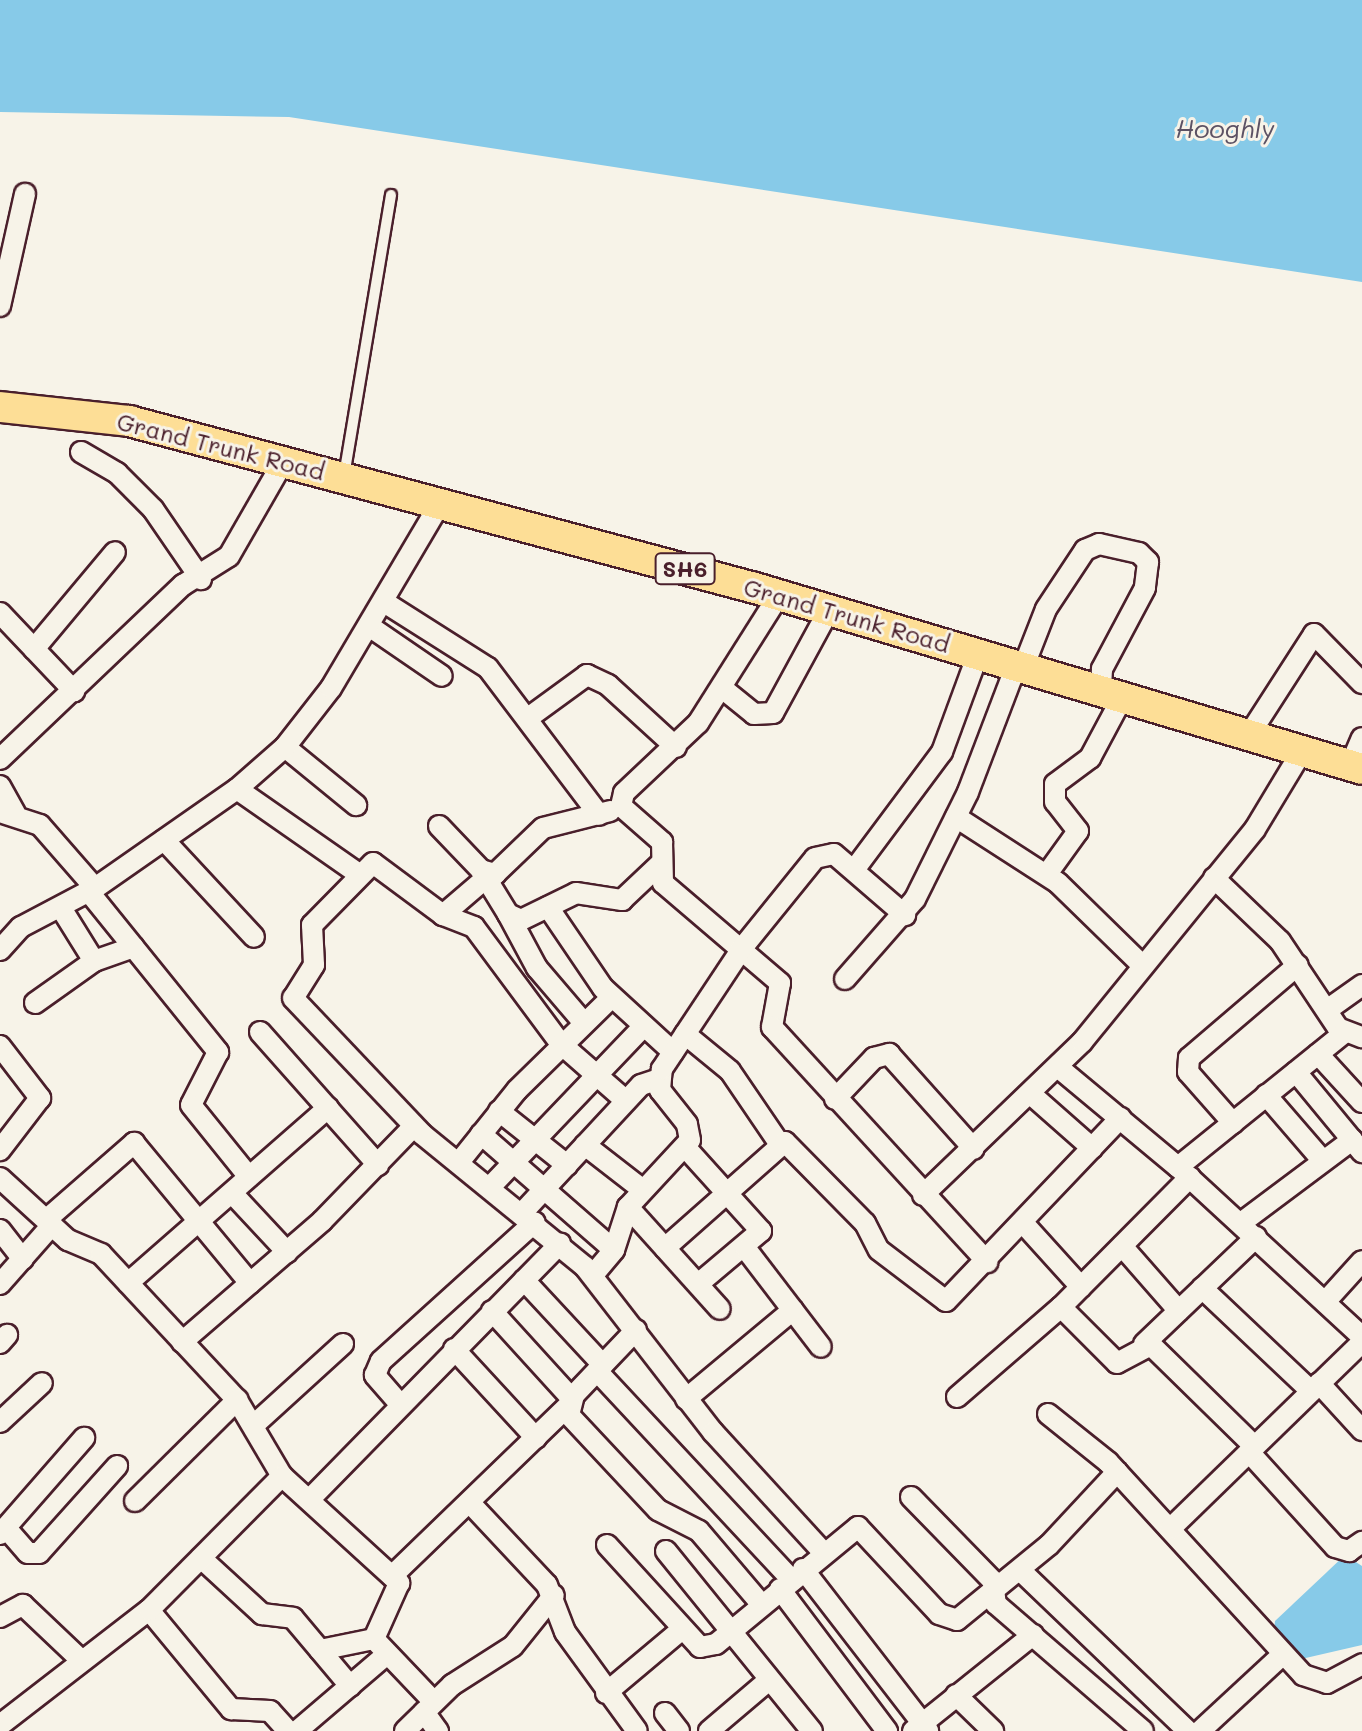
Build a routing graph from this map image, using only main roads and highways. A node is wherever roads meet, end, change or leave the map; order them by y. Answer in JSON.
{"nodes":[{"id":1,"x":1,"y":406,"type":"edge"},
{"id":2,"x":1356,"y":767,"type":"edge"}],
"edges":[{"from":1,"to":2,"type":"main road","name":"Grand Trunk Road","number":"SH6"}]}
